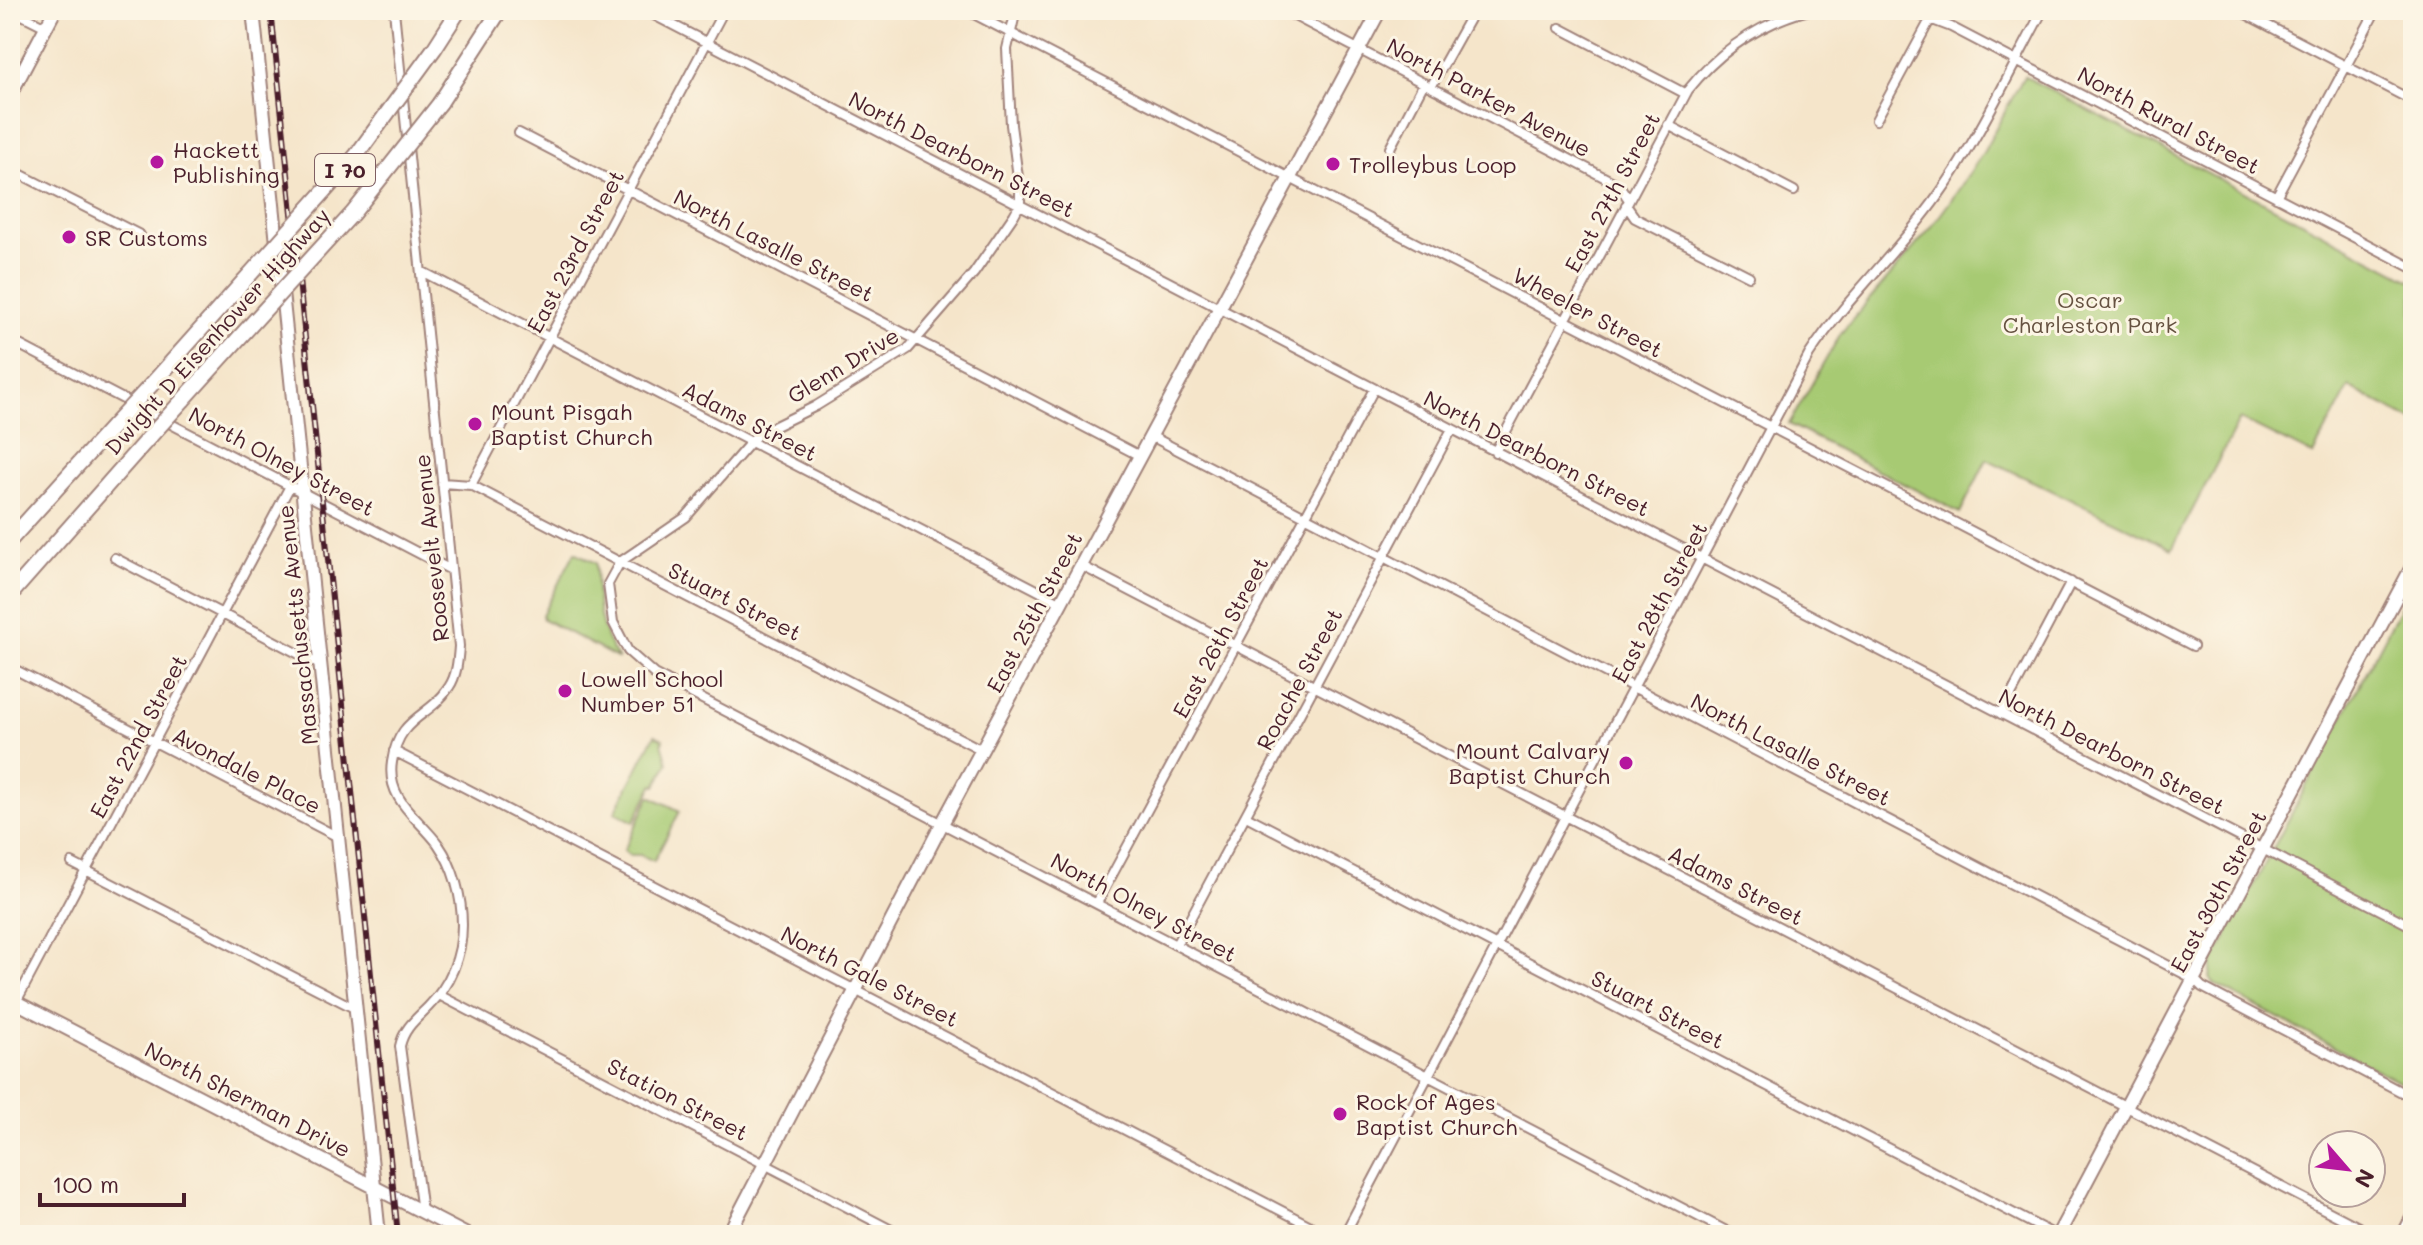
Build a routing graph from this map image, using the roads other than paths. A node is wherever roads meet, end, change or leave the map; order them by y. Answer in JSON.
{"nodes":[{"id":1,"x":12,"y":10,"type":"edge"},
{"id":2,"x":55,"y":10,"type":"edge"},
{"id":3,"x":253,"y":10,"type":"edge"},
{"id":4,"x":394,"y":10,"type":"edge"},
{"id":5,"x":459,"y":10,"type":"edge"},
{"id":6,"x":502,"y":10,"type":"edge"},
{"id":7,"x":644,"y":10,"type":"edge"},
{"id":8,"x":724,"y":10,"type":"edge"},
{"id":9,"x":966,"y":10,"type":"edge"},
{"id":10,"x":1016,"y":10,"type":"edge"},
{"id":11,"x":1283,"y":10,"type":"edge"},
{"id":12,"x":1380,"y":10,"type":"edge"},
{"id":13,"x":1474,"y":10,"type":"edge"},
{"id":14,"x":1809,"y":10,"type":"edge"},
{"id":15,"x":1906,"y":10,"type":"edge"},
{"id":16,"x":2043,"y":10,"type":"edge"},
{"id":17,"x":2238,"y":10,"type":"edge"},
{"id":18,"x":2376,"y":10,"type":"edge"},
{"id":19,"x":1931,"y":18,"type":"junction"},
{"id":20,"x":46,"y":27,"type":"junction"},
{"id":21,"x":1560,"y":28,"type":"dead end"},
{"id":22,"x":1010,"y":33,"type":"junction"},
{"id":23,"x":707,"y":42,"type":"junction"},
{"id":24,"x":1359,"y":49,"type":"junction"},
{"id":25,"x":2016,"y":61,"type":"junction"},
{"id":26,"x":2346,"y":67,"type":"junction"},
{"id":27,"x":1428,"y":85,"type":"junction"},
{"id":28,"x":1686,"y":94,"type":"junction"},
{"id":29,"x":10,"y":95,"type":"edge"},
{"id":30,"x":2413,"y":101,"type":"edge"},
{"id":31,"x":1876,"y":120,"type":"dead end"},
{"id":32,"x":1668,"y":125,"type":"junction"},
{"id":33,"x":519,"y":133,"type":"dead end"},
{"id":34,"x":1390,"y":148,"type":"dead end"},
{"id":35,"x":10,"y":169,"type":"edge"},
{"id":36,"x":1290,"y":177,"type":"junction"},
{"id":37,"x":629,"y":190,"type":"junction"},
{"id":38,"x":1794,"y":191,"type":"dead end"},
{"id":39,"x":2276,"y":197,"type":"junction"},
{"id":40,"x":1627,"y":202,"type":"junction"},
{"id":41,"x":1020,"y":204,"type":"junction"},
{"id":42,"x":140,"y":235,"type":"dead end"},
{"id":43,"x":2413,"y":268,"type":"edge"},
{"id":44,"x":421,"y":271,"type":"junction"},
{"id":45,"x":1749,"y":276,"type":"dead end"},
{"id":46,"x":1221,"y":309,"type":"junction"},
{"id":47,"x":1565,"y":320,"type":"junction"},
{"id":48,"x":549,"y":337,"type":"junction"},
{"id":49,"x":918,"y":339,"type":"junction"},
{"id":50,"x":10,"y":340,"type":"edge"},
{"id":51,"x":1374,"y":389,"type":"junction"},
{"id":52,"x":1771,"y":428,"type":"junction"},
{"id":53,"x":1452,"y":429,"type":"junction"},
{"id":54,"x":1151,"y":436,"type":"junction"},
{"id":55,"x":750,"y":442,"type":"junction"},
{"id":56,"x":1495,"y":452,"type":"junction"},
{"id":57,"x":1140,"y":456,"type":"junction"},
{"id":58,"x":442,"y":483,"type":"junction"},
{"id":59,"x":471,"y":485,"type":"junction"},
{"id":60,"x":290,"y":486,"type":"junction"},
{"id":61,"x":303,"y":492,"type":"junction"},
{"id":62,"x":1305,"y":517,"type":"junction"},
{"id":63,"x":10,"y":540,"type":"edge"},
{"id":64,"x":115,"y":558,"type":"dead end"},
{"id":65,"x":1384,"y":558,"type":"junction"},
{"id":66,"x":1702,"y":559,"type":"junction"},
{"id":67,"x":620,"y":562,"type":"junction"},
{"id":68,"x":2413,"y":565,"type":"edge"},
{"id":69,"x":1082,"y":566,"type":"junction"},
{"id":70,"x":451,"y":570,"type":"junction"},
{"id":71,"x":2071,"y":582,"type":"junction"},
{"id":72,"x":10,"y":595,"type":"edge"},
{"id":73,"x":1062,"y":603,"type":"junction"},
{"id":74,"x":223,"y":614,"type":"junction"},
{"id":75,"x":1236,"y":645,"type":"junction"},
{"id":76,"x":2193,"y":646,"type":"dead end"},
{"id":77,"x":321,"y":665,"type":"junction"},
{"id":78,"x":10,"y":667,"type":"edge"},
{"id":79,"x":1314,"y":687,"type":"junction"},
{"id":80,"x":1634,"y":688,"type":"junction"},
{"id":81,"x":2001,"y":714,"type":"junction"},
{"id":82,"x":155,"y":743,"type":"junction"},
{"id":83,"x":982,"y":750,"type":"junction"},
{"id":84,"x":394,"y":751,"type":"junction"},
{"id":85,"x":1246,"y":816,"type":"junction"},
{"id":86,"x":1565,"y":817,"type":"junction"},
{"id":87,"x":943,"y":822,"type":"junction"},
{"id":88,"x":340,"y":838,"type":"junction"},
{"id":89,"x":2263,"y":849,"type":"junction"},
{"id":90,"x":72,"y":863,"type":"dead end"},
{"id":91,"x":87,"y":871,"type":"junction"},
{"id":92,"x":1097,"y":903,"type":"junction"},
{"id":93,"x":2413,"y":927,"type":"edge"},
{"id":94,"x":1176,"y":945,"type":"junction"},
{"id":95,"x":1497,"y":946,"type":"junction"},
{"id":96,"x":2194,"y":979,"type":"junction"},
{"id":97,"x":856,"y":989,"type":"junction"},
{"id":98,"x":439,"y":995,"type":"junction"},
{"id":99,"x":13,"y":1001,"type":"edge"},
{"id":100,"x":357,"y":1009,"type":"junction"},
{"id":101,"x":1428,"y":1075,"type":"junction"},
{"id":102,"x":2413,"y":1098,"type":"edge"},
{"id":103,"x":2126,"y":1107,"type":"junction"},
{"id":104,"x":765,"y":1165,"type":"junction"},
{"id":105,"x":375,"y":1188,"type":"junction"},
{"id":106,"x":422,"y":1212,"type":"junction"},
{"id":107,"x":2413,"y":1212,"type":"edge"},
{"id":108,"x":379,"y":1235,"type":"edge"},
{"id":109,"x":467,"y":1235,"type":"edge"},
{"id":110,"x":728,"y":1235,"type":"edge"},
{"id":111,"x":901,"y":1235,"type":"edge"},
{"id":112,"x":1328,"y":1235,"type":"edge"},
{"id":113,"x":1344,"y":1235,"type":"edge"},
{"id":114,"x":1734,"y":1235,"type":"edge"},
{"id":115,"x":2056,"y":1235,"type":"edge"},
{"id":116,"x":2374,"y":1235,"type":"edge"},
{"id":117,"x":2401,"y":1235,"type":"edge"}],
"edges":[{"from":1,"to":20,"type":"street"},
{"from":2,"to":20,"type":"street"},
{"from":3,"to":61,"type":"street","name":"Massachusetts Avenue"},
{"from":4,"to":44,"type":"street","name":"Roosevelt Avenue"},
{"from":5,"to":63,"type":"highway","name":"Dwight D Eisenhower Highway","number":"I 70","bridge":true},
{"from":6,"to":72,"type":"highway","name":"Dwight D Eisenhower Highway","number":"I 70","bridge":true},
{"from":7,"to":23,"type":"street","name":"North Dearborn Street"},
{"from":8,"to":23,"type":"street","name":"East 23rd Street"},
{"from":9,"to":22,"type":"street","name":"Wheeler Street"},
{"from":10,"to":22,"type":"street"},
{"from":11,"to":24,"type":"street","name":"North Parker Avenue"},
{"from":12,"to":24,"type":"street","name":"East 25th Street"},
{"from":13,"to":27,"type":"street"},
{"from":14,"to":28,"type":"street","name":"East 27th Street"},
{"from":15,"to":19,"type":"street","name":"North Rural Street"},
{"from":16,"to":25,"type":"street","name":"East 28th Street"},
{"from":17,"to":26,"type":"street"},
{"from":18,"to":26,"type":"street"},
{"from":19,"to":25,"type":"street","name":"North Rural Street"},
{"from":19,"to":31,"type":"street"},
{"from":20,"to":29,"type":"street"},
{"from":21,"to":28,"type":"street"},
{"from":22,"to":36,"type":"street","name":"Wheeler Street"},
{"from":22,"to":41,"type":"street"},
{"from":23,"to":37,"type":"street","name":"East 23rd Street"},
{"from":23,"to":41,"type":"street","name":"North Dearborn Street"},
{"from":24,"to":27,"type":"street","name":"North Parker Avenue"},
{"from":24,"to":36,"type":"street","name":"East 25th Street"},
{"from":25,"to":39,"type":"street","name":"North Rural Street"},
{"from":25,"to":52,"type":"street","name":"East 28th Street"},
{"from":26,"to":30,"type":"street"},
{"from":26,"to":39,"type":"street"},
{"from":27,"to":34,"type":"street"},
{"from":27,"to":40,"type":"street","name":"North Parker Avenue"},
{"from":28,"to":32,"type":"street","name":"East 27th Street"},
{"from":32,"to":38,"type":"street"},
{"from":32,"to":40,"type":"street","name":"East 27th Street"},
{"from":33,"to":37,"type":"street","name":"North Lasalle Street"},
{"from":35,"to":42,"type":"street"},
{"from":36,"to":46,"type":"street","name":"East 25th Street"},
{"from":36,"to":47,"type":"street","name":"Wheeler Street"},
{"from":37,"to":48,"type":"street","name":"East 23rd Street"},
{"from":37,"to":49,"type":"street","name":"North Lasalle Street"},
{"from":39,"to":43,"type":"street","name":"North Rural Street"},
{"from":40,"to":45,"type":"street","name":"North Parker Avenue"},
{"from":40,"to":47,"type":"street","name":"East 27th Street"},
{"from":41,"to":46,"type":"street","name":"North Dearborn Street"},
{"from":41,"to":49,"type":"street","name":"Glenn Drive"},
{"from":44,"to":48,"type":"street","name":"Adams Street"},
{"from":44,"to":58,"type":"street","name":"Roosevelt Avenue"},
{"from":46,"to":51,"type":"street","name":"North Dearborn Street"},
{"from":46,"to":54,"type":"street","name":"East 25th Street"},
{"from":47,"to":52,"type":"street","name":"Wheeler Street"},
{"from":47,"to":56,"type":"street","name":"East 27th Street"},
{"from":48,"to":55,"type":"street","name":"Adams Street"},
{"from":48,"to":59,"type":"street","name":"East 23rd Street"},
{"from":49,"to":55,"type":"street","name":"Glenn Drive"},
{"from":49,"to":57,"type":"street","name":"North Lasalle Street"},
{"from":50,"to":60,"type":"street","name":"North Olney Street"},
{"from":51,"to":53,"type":"street","name":"North Dearborn Street"},
{"from":51,"to":62,"type":"street","name":"East 26th Street"},
{"from":52,"to":66,"type":"street","name":"East 28th Street"},
{"from":52,"to":71,"type":"street","name":"Wheeler Street"},
{"from":53,"to":56,"type":"street","name":"North Dearborn Street"},
{"from":53,"to":65,"type":"street","name":"Roache Street"},
{"from":54,"to":57,"type":"street","name":"East 25th Street"},
{"from":54,"to":62,"type":"street","name":"North Lasalle Street"},
{"from":55,"to":67,"type":"street","name":"Glenn Drive"},
{"from":55,"to":73,"type":"street","name":"Adams Street"},
{"from":56,"to":66,"type":"street","name":"North Dearborn Street"},
{"from":57,"to":69,"type":"street","name":"East 25th Street"},
{"from":58,"to":59,"type":"street"},
{"from":58,"to":70,"type":"street","name":"Roosevelt Avenue"},
{"from":59,"to":67,"type":"street","name":"Stuart Street"},
{"from":60,"to":61,"type":"street","name":"North Olney Street"},
{"from":60,"to":74,"type":"street","name":"East 22nd Street"},
{"from":61,"to":70,"type":"street","name":"North Olney Street"},
{"from":61,"to":77,"type":"street","name":"Massachusetts Avenue"},
{"from":62,"to":65,"type":"street","name":"North Lasalle Street"},
{"from":62,"to":75,"type":"street","name":"East 26th Street"},
{"from":64,"to":74,"type":"street"},
{"from":65,"to":79,"type":"street","name":"Roache Street"},
{"from":65,"to":80,"type":"street","name":"North Lasalle Street"},
{"from":66,"to":80,"type":"street","name":"East 28th Street"},
{"from":66,"to":81,"type":"street","name":"North Dearborn Street"},
{"from":67,"to":83,"type":"street","name":"Stuart Street"},
{"from":67,"to":87,"type":"street","name":"North Olney Street"},
{"from":68,"to":89,"type":"street","name":"East 30th Street"},
{"from":69,"to":73,"type":"street","name":"East 25th Street"},
{"from":69,"to":75,"type":"street","name":"Adams Street"},
{"from":70,"to":84,"type":"street","name":"Roosevelt Avenue"},
{"from":71,"to":76,"type":"street","name":"Wheeler Street"},
{"from":71,"to":81,"type":"street"},
{"from":73,"to":83,"type":"street","name":"East 25th Street"},
{"from":74,"to":77,"type":"street"},
{"from":74,"to":82,"type":"street","name":"East 22nd Street"},
{"from":75,"to":79,"type":"street","name":"Adams Street"},
{"from":75,"to":92,"type":"street","name":"East 26th Street"},
{"from":77,"to":88,"type":"street","name":"Massachusetts Avenue"},
{"from":78,"to":82,"type":"street","name":"Avondale Place"},
{"from":79,"to":85,"type":"street","name":"Roache Street"},
{"from":79,"to":86,"type":"street","name":"Adams Street"},
{"from":80,"to":86,"type":"street","name":"East 28th Street"},
{"from":80,"to":96,"type":"street","name":"North Lasalle Street"},
{"from":81,"to":89,"type":"street","name":"North Dearborn Street"},
{"from":82,"to":88,"type":"street","name":"Avondale Place"},
{"from":82,"to":91,"type":"street","name":"East 22nd Street"},
{"from":83,"to":87,"type":"street","name":"East 25th Street"},
{"from":84,"to":97,"type":"street","name":"North Gale Street"},
{"from":84,"to":98,"type":"street"},
{"from":85,"to":94,"type":"street","name":"Roache Street"},
{"from":85,"to":95,"type":"street","name":"Stuart Street"},
{"from":86,"to":95,"type":"street","name":"East 28th Street"},
{"from":86,"to":103,"type":"street","name":"Adams Street"},
{"from":87,"to":92,"type":"street","name":"North Olney Street"},
{"from":87,"to":97,"type":"street","name":"East 25th Street"},
{"from":88,"to":100,"type":"street","name":"Massachusetts Avenue"},
{"from":89,"to":93,"type":"street","name":"North Dearborn Street"},
{"from":89,"to":96,"type":"street","name":"East 30th Street"},
{"from":90,"to":91,"type":"street"},
{"from":91,"to":99,"type":"street","name":"East 22nd Street"},
{"from":91,"to":100,"type":"street"},
{"from":92,"to":94,"type":"street","name":"North Olney Street"},
{"from":94,"to":101,"type":"street","name":"North Olney Street"},
{"from":95,"to":101,"type":"street","name":"East 28th Street"},
{"from":95,"to":115,"type":"street","name":"Stuart Street"},
{"from":96,"to":102,"type":"street","name":"North Lasalle Street"},
{"from":96,"to":103,"type":"street","name":"East 30th Street"},
{"from":97,"to":104,"type":"street","name":"East 25th Street"},
{"from":97,"to":112,"type":"street","name":"North Gale Street"},
{"from":98,"to":104,"type":"street","name":"Station Street"},
{"from":98,"to":106,"type":"street"},
{"from":99,"to":105,"type":"street","name":"North Sherman Drive"},
{"from":100,"to":105,"type":"street","name":"Massachusetts Avenue"},
{"from":101,"to":113,"type":"street","name":"East 28th Street"},
{"from":101,"to":114,"type":"street","name":"North Olney Street"},
{"from":103,"to":115,"type":"street","name":"East 30th Street"},
{"from":103,"to":116,"type":"street","name":"Adams Street"},
{"from":104,"to":110,"type":"street","name":"East 25th Street"},
{"from":104,"to":111,"type":"street","name":"Station Street"},
{"from":105,"to":106,"type":"street","name":"North Sherman Drive"},
{"from":105,"to":108,"type":"street","name":"Massachusetts Avenue"},
{"from":106,"to":109,"type":"street","name":"North Sherman Drive"},
{"from":107,"to":117,"type":"street"}]}
